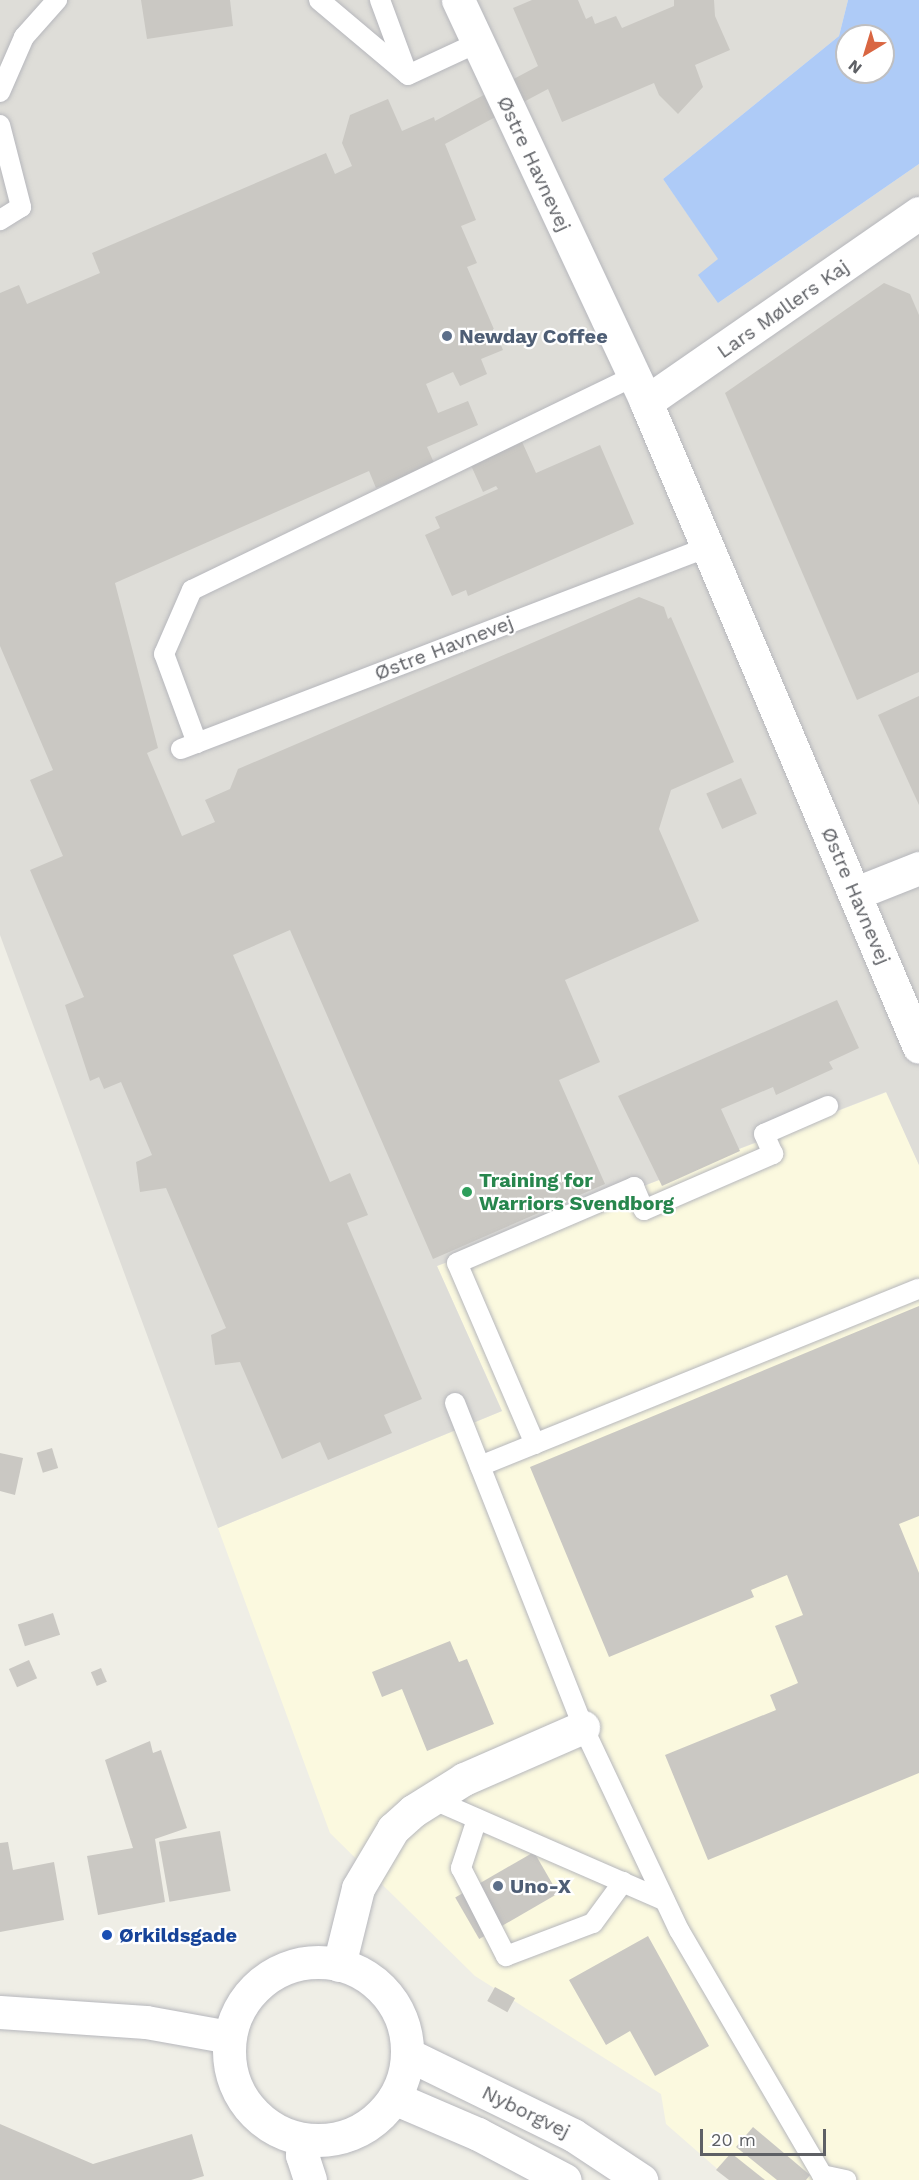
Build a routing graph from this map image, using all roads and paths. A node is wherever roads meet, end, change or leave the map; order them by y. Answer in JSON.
{"nodes":[{"id":1,"x":57,"y":0,"type":"edge"},
{"id":2,"x":319,"y":0,"type":"edge"},
{"id":3,"x":380,"y":0,"type":"edge"},
{"id":4,"x":458,"y":0,"type":"edge"},
{"id":5,"x":477,"y":43,"type":"junction"},
{"id":6,"x":408,"y":75,"type":"junction"},
{"id":7,"x":0,"y":92,"type":"edge"},
{"id":8,"x":0,"y":125,"type":"edge"},
{"id":9,"x":919,"y":213,"type":"edge"},
{"id":10,"x":0,"y":220,"type":"edge"},
{"id":11,"x":640,"y":389,"type":"junction"},
{"id":12,"x":708,"y":547,"type":"junction"},
{"id":13,"x":919,"y":868,"type":"edge"},
{"id":14,"x":856,"y":893,"type":"junction"},
{"id":15,"x":919,"y":1047,"type":"edge"},
{"id":16,"x":828,"y":1106,"type":"dead end"},
{"id":17,"x":919,"y":1289,"type":"edge"},
{"id":18,"x":455,"y":1403,"type":"dead end"},
{"id":19,"x":536,"y":1444,"type":"junction"},
{"id":20,"x":480,"y":1466,"type":"junction"},
{"id":21,"x":583,"y":1727,"type":"junction"},
{"id":22,"x":432,"y":1799,"type":"junction"},
{"id":23,"x":477,"y":1819,"type":"junction"},
{"id":24,"x":623,"y":1882,"type":"junction"},
{"id":25,"x":664,"y":1901,"type":"junction"},
{"id":26,"x":339,"y":1965,"type":"junction"},
{"id":27,"x":0,"y":2012,"type":"edge"},
{"id":28,"x":229,"y":2037,"type":"junction"},
{"id":29,"x":407,"y":2054,"type":"junction"},
{"id":30,"x":394,"y":2098,"type":"junction"},
{"id":31,"x":304,"y":2140,"type":"junction"},
{"id":32,"x":310,"y":2180,"type":"edge"},
{"id":33,"x":565,"y":2180,"type":"edge"},
{"id":34,"x":640,"y":2180,"type":"edge"},
{"id":35,"x":846,"y":2180,"type":"edge"}],
"edges":[{"from":1,"to":7,"type":"lane"},
{"from":2,"to":6,"type":"lane"},
{"from":3,"to":6,"type":"lane"},
{"from":4,"to":5,"type":"street","name":"Østre Havnevej"},
{"from":5,"to":6,"type":"lane"},
{"from":5,"to":11,"type":"street","name":"Østre Havnevej"},
{"from":8,"to":10,"type":"lane"},
{"from":9,"to":11,"type":"street","name":"Lars Møllers Kaj"},
{"from":11,"to":12,"type":"street","name":"Østre Havnevej"},
{"from":11,"to":12,"type":"lane","name":"Østre Havnevej"},
{"from":12,"to":14,"type":"street","name":"Østre Havnevej"},
{"from":13,"to":14,"type":"street"},
{"from":14,"to":15,"type":"street","name":"Østre Havnevej"},
{"from":16,"to":19,"type":"lane"},
{"from":17,"to":19,"type":"lane"},
{"from":18,"to":20,"type":"lane"},
{"from":19,"to":20,"type":"lane"},
{"from":20,"to":21,"type":"lane"},
{"from":21,"to":22,"type":"street"},
{"from":21,"to":25,"type":"lane"},
{"from":22,"to":23,"type":"lane"},
{"from":22,"to":26,"type":"street"},
{"from":23,"to":24,"type":"lane"},
{"from":23,"to":24,"type":"lane"},
{"from":24,"to":25,"type":"lane"},
{"from":25,"to":35,"type":"lane"},
{"from":26,"to":28,"type":"street"},
{"from":26,"to":29,"type":"street"},
{"from":27,"to":28,"type":"street"},
{"from":28,"to":31,"type":"street"},
{"from":29,"to":30,"type":"street"},
{"from":29,"to":34,"type":"street","name":"Nyborgvej"},
{"from":30,"to":31,"type":"street"},
{"from":30,"to":33,"type":"street","name":"Nyborgvej"},
{"from":31,"to":32,"type":"street"}]}
